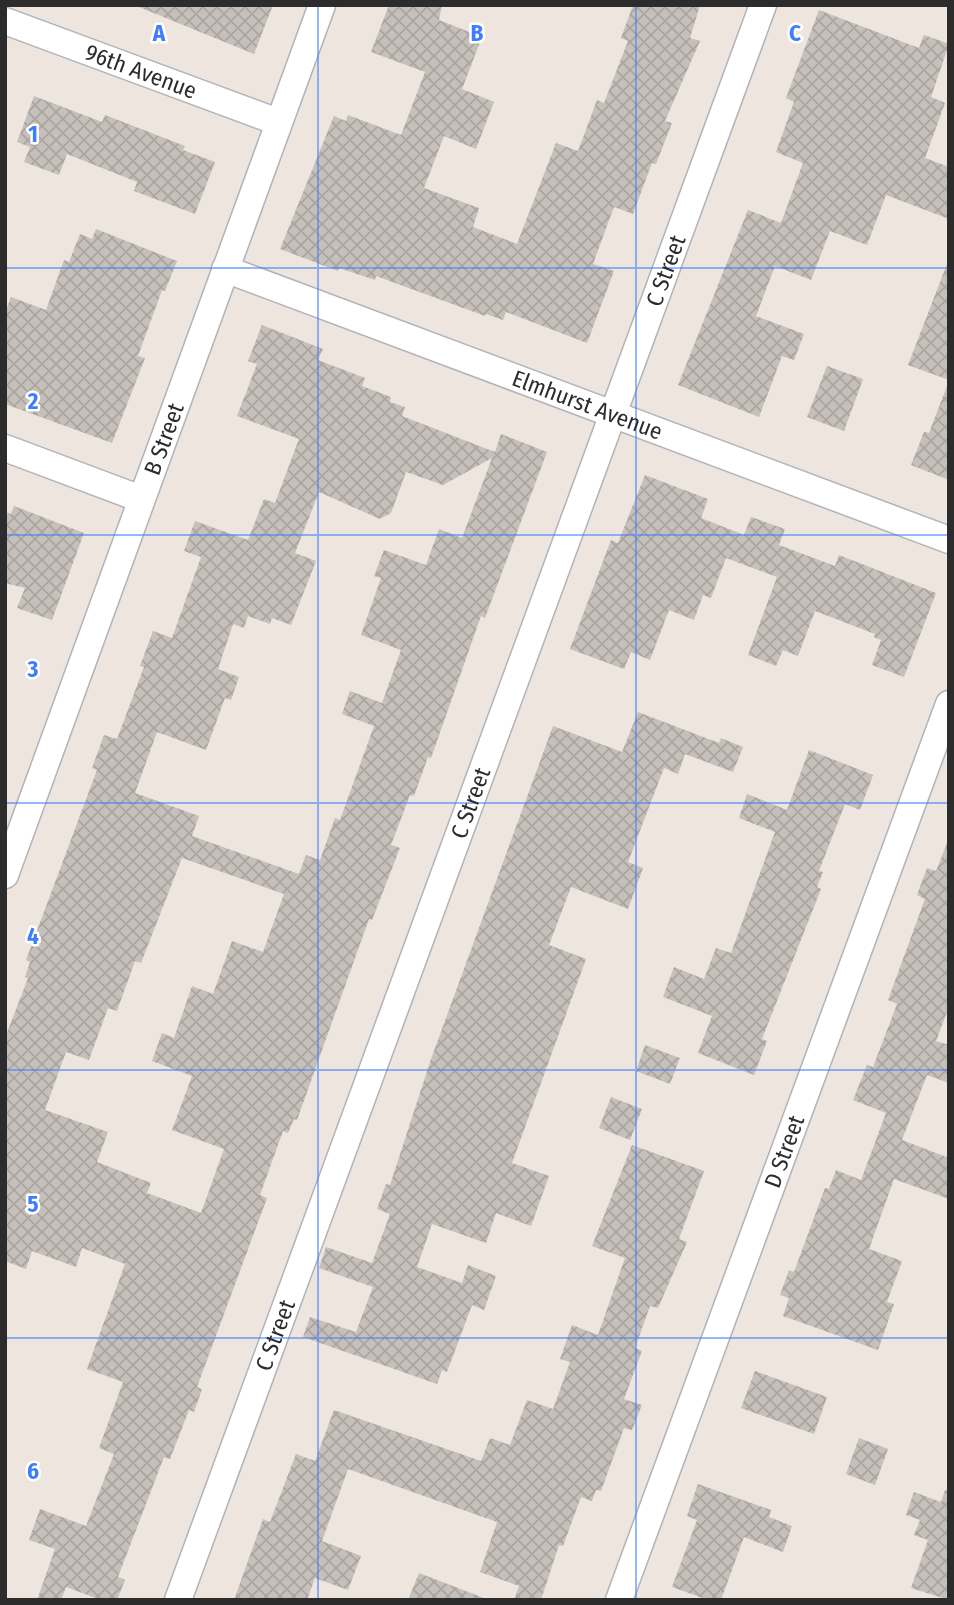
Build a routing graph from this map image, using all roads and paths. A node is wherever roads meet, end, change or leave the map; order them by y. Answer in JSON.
{"nodes":[{"id":1,"x":322,"y":5,"type":"edge"},
{"id":2,"x":763,"y":5,"type":"edge"},
{"id":3,"x":5,"y":21,"type":"edge"},
{"id":4,"x":278,"y":121,"type":"junction"},
{"id":5,"x":225,"y":270,"type":"junction"},
{"id":6,"x":612,"y":415,"type":"junction"},
{"id":7,"x":5,"y":448,"type":"edge"},
{"id":8,"x":141,"y":499,"type":"junction"},
{"id":9,"x":949,"y":540,"type":"edge"},
{"id":10,"x":949,"y":704,"type":"edge"},
{"id":11,"x":5,"y":874,"type":"edge"},
{"id":12,"x":178,"y":1600,"type":"edge"},
{"id":13,"x":619,"y":1600,"type":"edge"}],
"edges":[{"from":1,"to":4,"type":"street","name":"B Street"},
{"from":2,"to":6,"type":"street","name":"C Street"},
{"from":3,"to":4,"type":"street","name":"96th Avenue"},
{"from":4,"to":5,"type":"street","name":"B Street"},
{"from":5,"to":6,"type":"street","name":"Elmhurst Avenue"},
{"from":5,"to":8,"type":"street","name":"B Street"},
{"from":6,"to":9,"type":"street","name":"Elmhurst Avenue"},
{"from":6,"to":12,"type":"street","name":"C Street"},
{"from":7,"to":8,"type":"street"},
{"from":8,"to":11,"type":"street","name":"B Street"},
{"from":10,"to":13,"type":"street","name":"D Street"}]}
